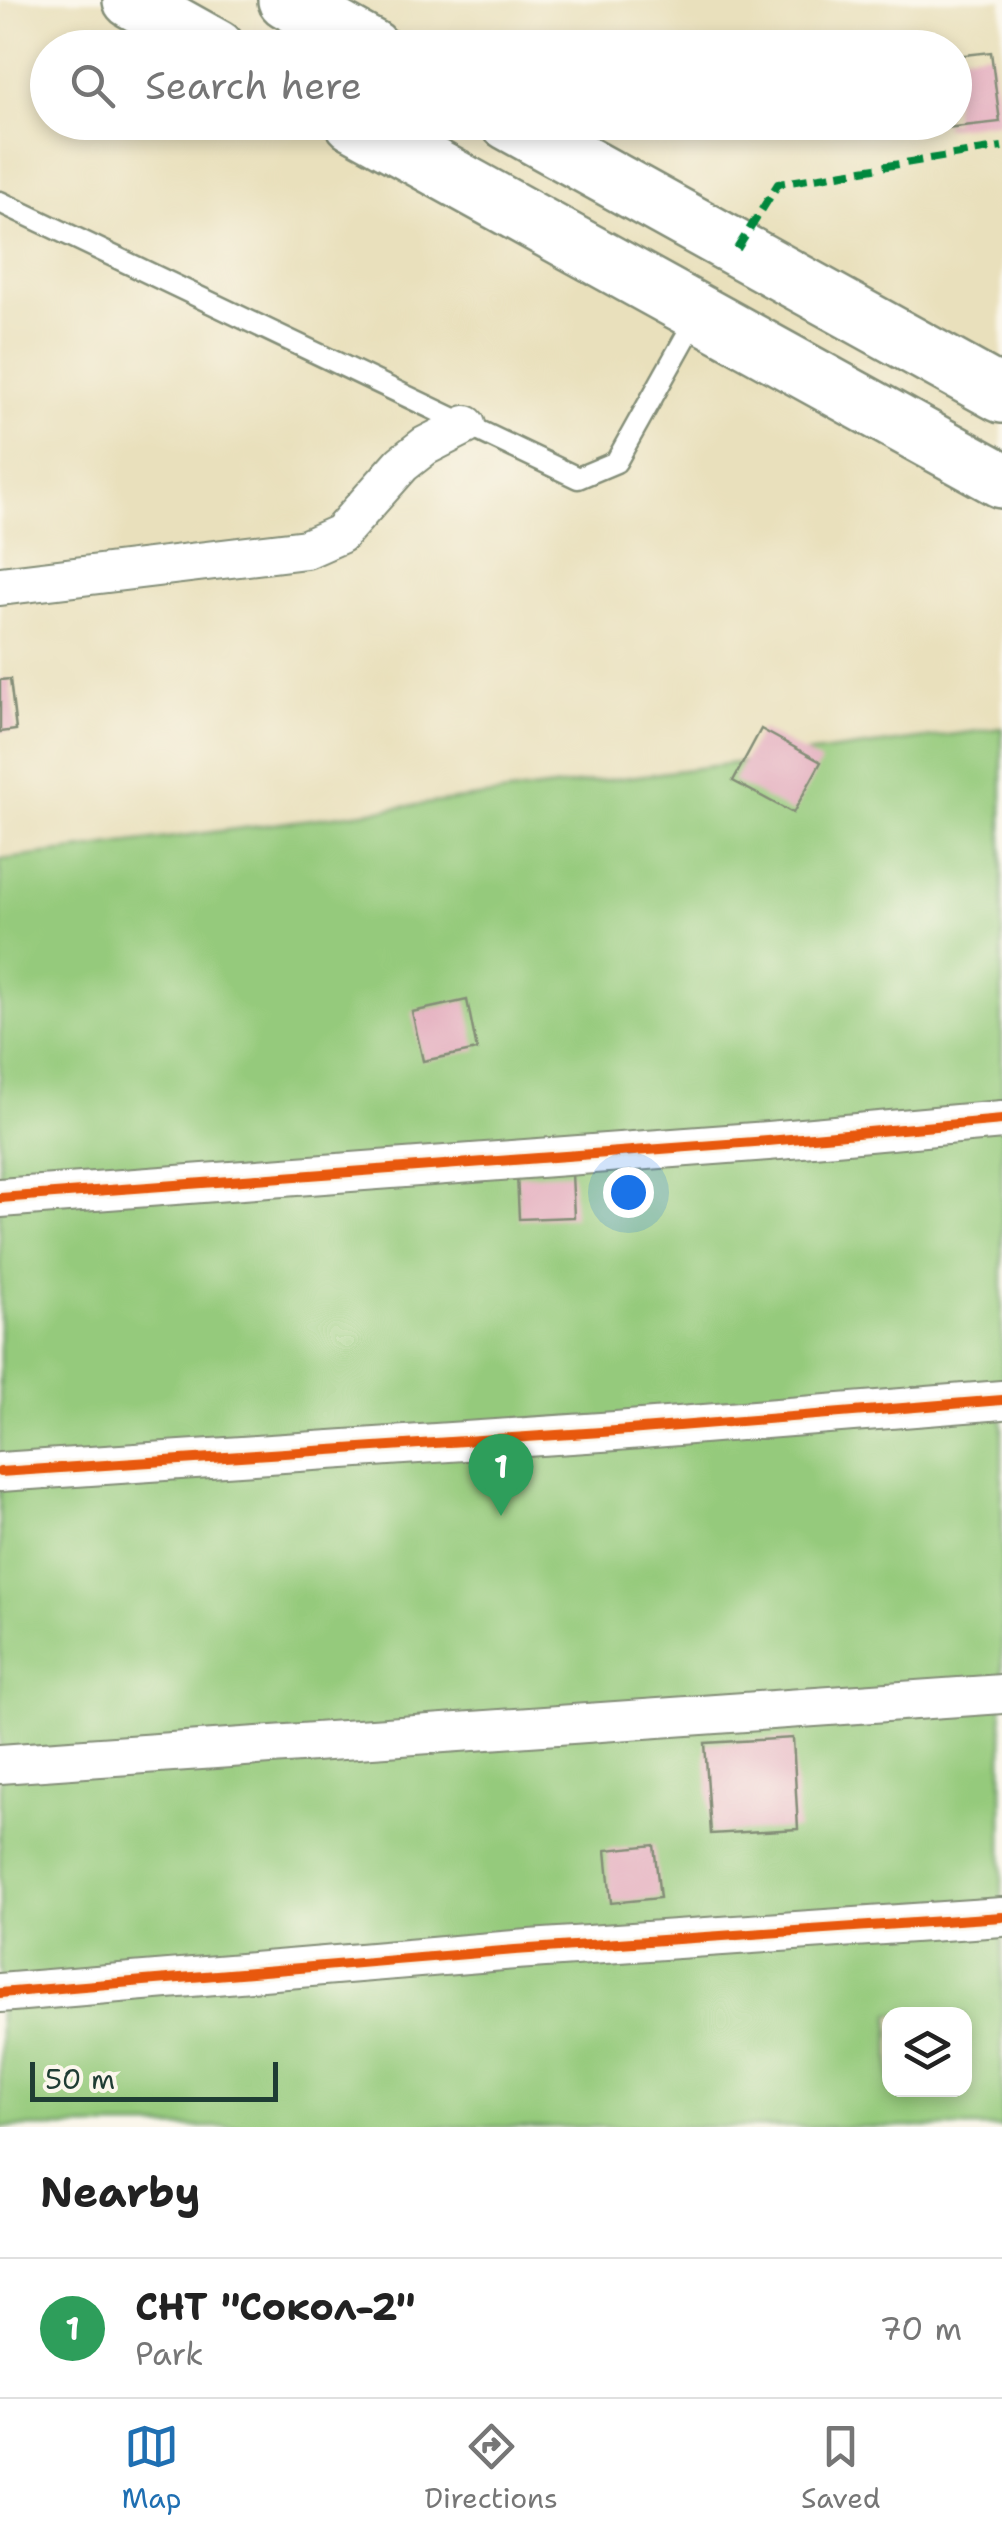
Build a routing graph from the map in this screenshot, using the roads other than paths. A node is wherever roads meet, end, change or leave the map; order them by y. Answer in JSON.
{"nodes":[{"id":1,"x":130,"y":0,"type":"edge"},
{"id":2,"x":286,"y":0,"type":"edge"},
{"id":3,"x":184,"y":30,"type":"edge"},
{"id":4,"x":340,"y":30,"type":"edge"},
{"id":5,"x":386,"y":140,"type":"edge"},
{"id":6,"x":541,"y":140,"type":"edge"},
{"id":7,"x":0,"y":202,"type":"edge"},
{"id":8,"x":699,"y":313,"type":"junction"},
{"id":9,"x":1002,"y":395,"type":"edge"},
{"id":10,"x":466,"y":424,"type":"junction"},
{"id":11,"x":1002,"y":480,"type":"edge"},
{"id":12,"x":0,"y":586,"type":"edge"},
{"id":13,"x":1002,"y":1120,"type":"edge"},
{"id":14,"x":0,"y":1198,"type":"edge"},
{"id":15,"x":1002,"y":1400,"type":"edge"},
{"id":16,"x":0,"y":1472,"type":"edge"},
{"id":17,"x":1002,"y":1694,"type":"edge"},
{"id":18,"x":0,"y":1764,"type":"edge"},
{"id":19,"x":1002,"y":1918,"type":"edge"},
{"id":20,"x":0,"y":1992,"type":"edge"}],
"edges":[{"from":1,"to":3,"type":"highway"},
{"from":2,"to":4,"type":"highway"},
{"from":5,"to":8,"type":"highway"},
{"from":6,"to":9,"type":"highway"},
{"from":7,"to":10,"type":"lane"},
{"from":8,"to":10,"type":"lane"},
{"from":8,"to":11,"type":"highway"},
{"from":10,"to":12,"type":"street"},
{"from":13,"to":14,"type":"street"},
{"from":15,"to":16,"type":"street"},
{"from":17,"to":18,"type":"street"},
{"from":19,"to":20,"type":"street"}]}
